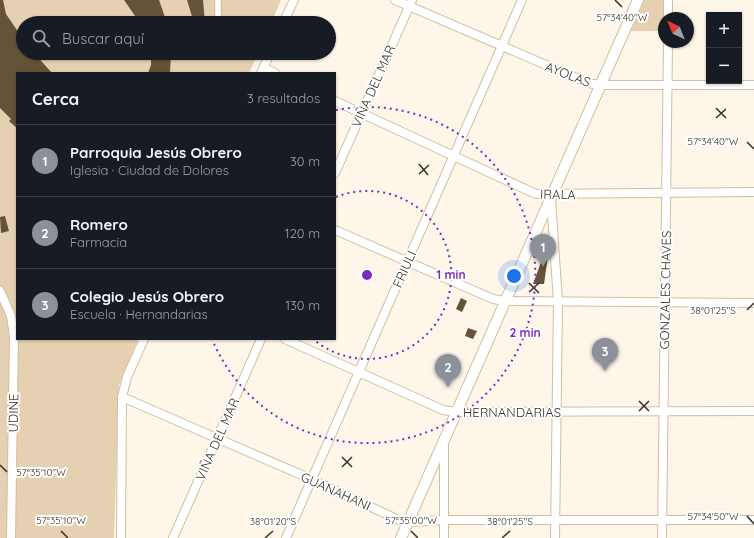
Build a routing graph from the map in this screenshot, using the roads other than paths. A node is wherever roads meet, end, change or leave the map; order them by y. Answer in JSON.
{"nodes":[{"id":1,"x":218,"y":0,"type":"edge"},
{"id":2,"x":294,"y":0,"type":"edge"},
{"id":3,"x":395,"y":0,"type":"edge"},
{"id":4,"x":522,"y":0,"type":"edge"},
{"id":5,"x":638,"y":0,"type":"edge"},
{"id":6,"x":668,"y":0,"type":"edge"},
{"id":7,"x":410,"y":3,"type":"edge"},
{"id":8,"x":668,"y":12,"type":"edge"},
{"id":9,"x":218,"y":16,"type":"edge"},
{"id":10,"x":287,"y":16,"type":"edge"},
{"id":11,"x":502,"y":47,"type":"junction"},
{"id":12,"x":668,"y":48,"type":"edge"},
{"id":13,"x":267,"y":60,"type":"edge"},
{"id":14,"x":263,"y":70,"type":"edge"},
{"id":15,"x":600,"y":85,"type":"junction"},
{"id":16,"x":668,"y":85,"type":"junction"},
{"id":17,"x":754,"y":85,"type":"edge"},
{"id":18,"x":336,"y":101,"type":"edge"},
{"id":19,"x":362,"y":113,"type":"junction"},
{"id":20,"x":453,"y":156,"type":"junction"},
{"id":21,"x":336,"y":171,"type":"edge"},
{"id":22,"x":754,"y":192,"type":"edge"},
{"id":23,"x":666,"y":193,"type":"junction"},
{"id":24,"x":551,"y":196,"type":"junction"},
{"id":25,"x":336,"y":230,"type":"edge"},
{"id":26,"x":408,"y":261,"type":"junction"},
{"id":27,"x":0,"y":291,"type":"edge"},
{"id":28,"x":505,"y":301,"type":"junction"},
{"id":29,"x":558,"y":302,"type":"junction"},
{"id":30,"x":665,"y":302,"type":"junction"},
{"id":31,"x":754,"y":303,"type":"edge"},
{"id":32,"x":144,"y":340,"type":"edge"},
{"id":33,"x":261,"y":340,"type":"edge"},
{"id":34,"x":287,"y":340,"type":"edge"},
{"id":35,"x":359,"y":372,"type":"junction"},
{"id":36,"x":122,"y":397,"type":"junction"},
{"id":37,"x":664,"y":411,"type":"junction"},
{"id":38,"x":754,"y":411,"type":"edge"},
{"id":39,"x":456,"y":412,"type":"junction"},
{"id":40,"x":557,"y":412,"type":"junction"},
{"id":41,"x":217,"y":439,"type":"junction"},
{"id":42,"x":444,"y":440,"type":"junction"},
{"id":43,"x":311,"y":479,"type":"junction"},
{"id":44,"x":444,"y":520,"type":"junction"},
{"id":45,"x":556,"y":520,"type":"junction"},
{"id":46,"x":663,"y":520,"type":"junction"},
{"id":47,"x":754,"y":520,"type":"edge"},
{"id":48,"x":408,"y":522,"type":"junction"},
{"id":49,"x":11,"y":538,"type":"edge"},
{"id":50,"x":121,"y":538,"type":"edge"},
{"id":51,"x":173,"y":538,"type":"edge"},
{"id":52,"x":286,"y":538,"type":"edge"},
{"id":53,"x":401,"y":538,"type":"edge"},
{"id":54,"x":444,"y":538,"type":"edge"},
{"id":55,"x":555,"y":538,"type":"edge"},
{"id":56,"x":662,"y":538,"type":"edge"}],
"edges":[{"from":1,"to":9,"type":"street"},
{"from":2,"to":10,"type":"street"},
{"from":3,"to":7,"type":"street","name":"AYOLAS"},
{"from":4,"to":11,"type":"street","name":"FRIULI"},
{"from":5,"to":15,"type":"street"},
{"from":6,"to":8,"type":"street"},
{"from":7,"to":11,"type":"street","name":"AYOLAS"},
{"from":7,"to":19,"type":"street","name":"VIÑA DEL MAR"},
{"from":11,"to":15,"type":"street","name":"AYOLAS"},
{"from":11,"to":20,"type":"street","name":"FRIULI"},
{"from":12,"to":16,"type":"street","name":"GONZALES CHAVES"},
{"from":13,"to":14,"type":"street"},
{"from":15,"to":16,"type":"street","name":"AYOLAS"},
{"from":15,"to":24,"type":"street"},
{"from":16,"to":17,"type":"street","name":"AYOLAS"},
{"from":16,"to":23,"type":"street","name":"GONZALES CHAVES"},
{"from":18,"to":19,"type":"street","name":"IRALA"},
{"from":19,"to":20,"type":"street","name":"IRALA"},
{"from":19,"to":21,"type":"street","name":"VIÑA DEL MAR"},
{"from":20,"to":24,"type":"street","name":"IRALA"},
{"from":20,"to":26,"type":"street","name":"FRIULI"},
{"from":22,"to":23,"type":"street","name":"IRALA"},
{"from":23,"to":24,"type":"street","name":"IRALA"},
{"from":23,"to":30,"type":"street","name":"GONZALES CHAVES"},
{"from":24,"to":28,"type":"street"},
{"from":24,"to":29,"type":"street"},
{"from":25,"to":26,"type":"street"},
{"from":26,"to":28,"type":"street"},
{"from":26,"to":35,"type":"street","name":"FRIULI"},
{"from":27,"to":49,"type":"street","name":"UDINE"},
{"from":28,"to":29,"type":"street"},
{"from":28,"to":39,"type":"street"},
{"from":29,"to":30,"type":"street"},
{"from":29,"to":40,"type":"street"},
{"from":30,"to":31,"type":"street"},
{"from":30,"to":37,"type":"street","name":"GONZALES CHAVES"},
{"from":32,"to":36,"type":"street"},
{"from":33,"to":41,"type":"street","name":"VIÑA DEL MAR"},
{"from":34,"to":35,"type":"street","name":"HERNANDARIAS"},
{"from":35,"to":39,"type":"street","name":"HERNANDARIAS"},
{"from":35,"to":43,"type":"street","name":"FRIULI"},
{"from":36,"to":41,"type":"street","name":"GUANAHANI"},
{"from":36,"to":50,"type":"street"},
{"from":37,"to":38,"type":"street","name":"HERNANDARIAS"},
{"from":37,"to":40,"type":"street","name":"HERNANDARIAS"},
{"from":37,"to":46,"type":"street","name":"GONZALES CHAVES"},
{"from":39,"to":40,"type":"street","name":"HERNANDARIAS"},
{"from":39,"to":42,"type":"street"},
{"from":40,"to":45,"type":"street"},
{"from":41,"to":43,"type":"street","name":"GUANAHANI"},
{"from":41,"to":51,"type":"street","name":"VIÑA DEL MAR"},
{"from":42,"to":44,"type":"street"},
{"from":42,"to":48,"type":"street"},
{"from":43,"to":48,"type":"street","name":"GUANAHANI"},
{"from":43,"to":52,"type":"street","name":"FRIULI"},
{"from":44,"to":45,"type":"street","name":"GUANAHANI"},
{"from":44,"to":48,"type":"street","name":"GUANAHANI"},
{"from":44,"to":54,"type":"street"},
{"from":45,"to":46,"type":"street","name":"GUANAHANI"},
{"from":45,"to":55,"type":"street"},
{"from":46,"to":47,"type":"street","name":"GUANAHANI"},
{"from":46,"to":56,"type":"street","name":"GONZALES CHAVES"},
{"from":48,"to":53,"type":"street"}]}
